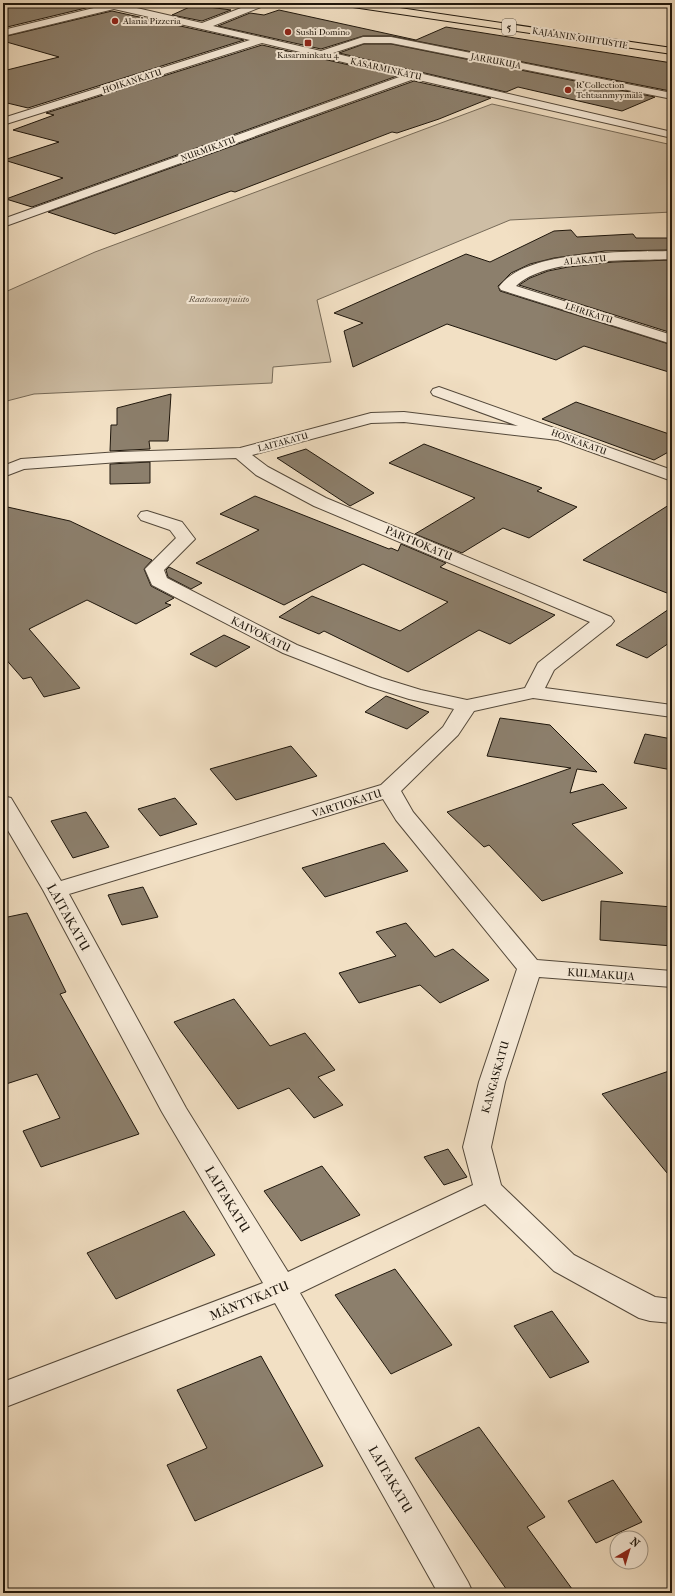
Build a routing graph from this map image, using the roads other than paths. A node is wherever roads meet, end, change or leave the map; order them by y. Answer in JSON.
{"nodes":[{"id":1,"x":101,"y":3,"type":"edge"},
{"id":2,"x":263,"y":3,"type":"edge"},
{"id":3,"x":346,"y":3,"type":"edge"},
{"id":4,"x":115,"y":6,"type":"junction"},
{"id":5,"x":204,"y":26,"type":"junction"},
{"id":6,"x":3,"y":33,"type":"edge"},
{"id":7,"x":262,"y":40,"type":"junction"},
{"id":8,"x":672,"y":52,"type":"edge"},
{"id":9,"x":321,"y":54,"type":"junction"},
{"id":10,"x":414,"y":75,"type":"junction"},
{"id":11,"x":672,"y":96,"type":"edge"},
{"id":12,"x":3,"y":122,"type":"edge"},
{"id":13,"x":672,"y":135,"type":"edge"},
{"id":14,"x":3,"y":222,"type":"edge"},
{"id":15,"x":672,"y":255,"type":"edge"},
{"id":16,"x":506,"y":287,"type":"joint"},
{"id":17,"x":672,"y":340,"type":"edge"},
{"id":18,"x":438,"y":392,"type":"dead end"},
{"id":19,"x":562,"y":436,"type":"junction"},
{"id":20,"x":240,"y":453,"type":"junction"},
{"id":21,"x":3,"y":472,"type":"edge"},
{"id":22,"x":672,"y":476,"type":"edge"},
{"id":23,"x":147,"y":516,"type":"dead end"},
{"id":24,"x":533,"y":692,"type":"junction"},
{"id":25,"x":467,"y":706,"type":"junction"},
{"id":26,"x":672,"y":711,"type":"edge"},
{"id":27,"x":389,"y":790,"type":"junction"},
{"id":28,"x":3,"y":802,"type":"edge"},
{"id":29,"x":54,"y":890,"type":"junction"},
{"id":30,"x":530,"y":968,"type":"junction"},
{"id":31,"x":672,"y":979,"type":"edge"},
{"id":32,"x":488,"y":1190,"type":"junction"},
{"id":33,"x":282,"y":1288,"type":"junction"},
{"id":34,"x":672,"y":1311,"type":"edge"},
{"id":35,"x":3,"y":1395,"type":"edge"},
{"id":36,"x":456,"y":1593,"type":"edge"}],
"edges":[{"from":1,"to":4,"type":"street","name":"KASARMINKATU"},
{"from":2,"to":5,"type":"street"},
{"from":3,"to":8,"type":"highway","name":"KAJAANIN OHITUSTIE","number":"5"},
{"from":4,"to":5,"type":"street","name":"KASARMINKATU"},
{"from":4,"to":6,"type":"street"},
{"from":5,"to":7,"type":"street","name":"KASARMINKATU"},
{"from":7,"to":9,"type":"street","name":"KASARMINKATU"},
{"from":7,"to":12,"type":"street","name":"HOIKANKATU"},
{"from":9,"to":10,"type":"street","name":"KASARMINKATU"},
{"from":9,"to":11,"type":"street","name":"JARRUKUJA"},
{"from":10,"to":13,"type":"street","name":"KASARMINKATU"},
{"from":10,"to":14,"type":"street","name":"NURMIKATU"},
{"from":15,"to":16,"type":"street","name":"ALAKATU"},
{"from":16,"to":17,"type":"street","name":"LEIRIKATU"},
{"from":18,"to":19,"type":"street","name":"HONKAKATU"},
{"from":19,"to":20,"type":"street","name":"LAITAKATU"},
{"from":19,"to":22,"type":"street","name":"HONKAKATU"},
{"from":20,"to":21,"type":"street","name":"LAITAKATU"},
{"from":20,"to":24,"type":"street","name":"PARTIOKATU"},
{"from":23,"to":25,"type":"street","name":"KAIVOKATU"},
{"from":24,"to":25,"type":"street"},
{"from":24,"to":26,"type":"street"},
{"from":25,"to":27,"type":"street","name":"VARTIOKATU"},
{"from":27,"to":29,"type":"street","name":"VARTIOKATU"},
{"from":27,"to":30,"type":"street"},
{"from":28,"to":29,"type":"street","name":"LAITAKATU"},
{"from":29,"to":33,"type":"street","name":"LAITAKATU"},
{"from":30,"to":31,"type":"street","name":"KULMAKUJA"},
{"from":30,"to":32,"type":"street","name":"KANGASKATU"},
{"from":32,"to":33,"type":"street","name":"MÄNTYKATU"},
{"from":32,"to":34,"type":"street"},
{"from":33,"to":35,"type":"street","name":"MÄNTYKATU"},
{"from":33,"to":36,"type":"street","name":"LAITAKATU"}]}
